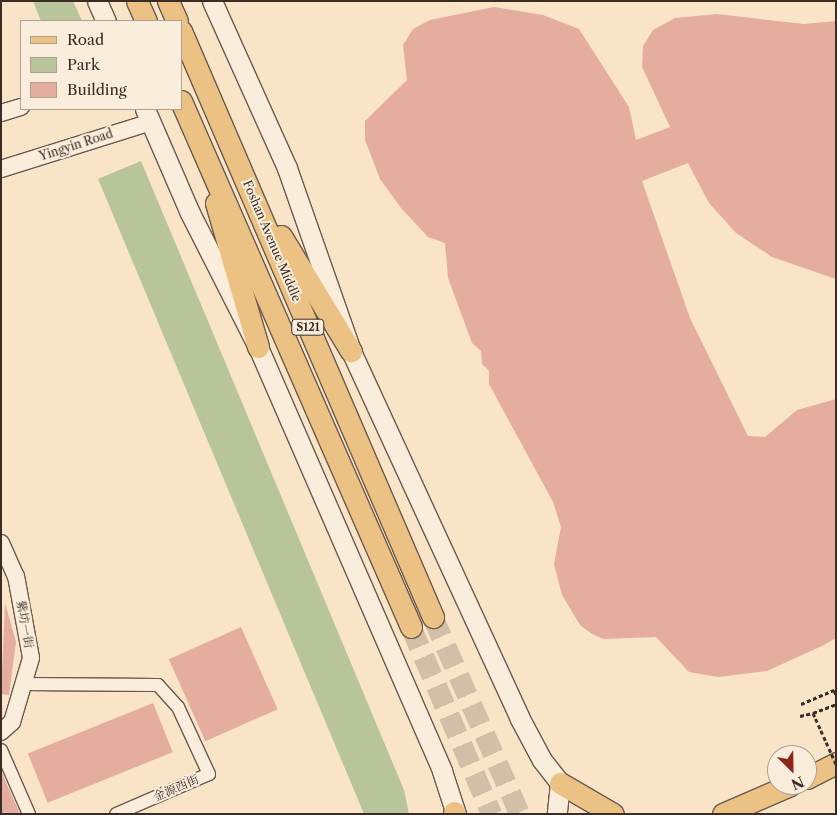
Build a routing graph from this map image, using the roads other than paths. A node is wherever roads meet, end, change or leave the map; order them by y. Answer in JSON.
{"nodes":[{"id":1,"x":97,"y":1,"type":"edge"},
{"id":2,"x":137,"y":1,"type":"edge"},
{"id":3,"x":168,"y":1,"type":"edge"},
{"id":4,"x":212,"y":1,"type":"edge"},
{"id":5,"x":106,"y":20,"type":"edge"},
{"id":6,"x":146,"y":20,"type":"edge"},
{"id":7,"x":177,"y":20,"type":"edge"},
{"id":8,"x":182,"y":33,"type":"edge"},
{"id":9,"x":182,"y":103,"type":"edge"},
{"id":10,"x":20,"y":107,"type":"edge"},
{"id":11,"x":1,"y":113,"type":"edge"},
{"id":12,"x":148,"y":115,"type":"edge"},
{"id":13,"x":230,"y":143,"type":"junction"},
{"id":14,"x":204,"y":151,"type":"junction"},
{"id":15,"x":1,"y":169,"type":"edge"},
{"id":16,"x":258,"y":347,"type":"junction"},
{"id":17,"x":351,"y":351,"type":"junction"},
{"id":18,"x":1,"y":543,"type":"edge"},
{"id":19,"x":433,"y":617,"type":"tunnel mouth"},
{"id":20,"x":412,"y":627,"type":"tunnel mouth"},
{"id":21,"x":23,"y":684,"type":"junction"},
{"id":22,"x":1,"y":732,"type":"edge"},
{"id":23,"x":1,"y":750,"type":"edge"},
{"id":24,"x":836,"y":764,"type":"edge"},
{"id":25,"x":817,"y":773,"type":"edge"},
{"id":26,"x":560,"y":783,"type":"junction"},
{"id":27,"x":767,"y":795,"type":"edge"},
{"id":28,"x":455,"y":813,"type":"edge"},
{"id":29,"x":724,"y":813,"type":"edge"},
{"id":30,"x":29,"y":814,"type":"edge"},
{"id":31,"x":116,"y":814,"type":"edge"},
{"id":32,"x":557,"y":814,"type":"edge"},
{"id":33,"x":613,"y":814,"type":"edge"},
{"id":34,"x":718,"y":814,"type":"edge"}],
"edges":[{"from":1,"to":5,"type":"main road"},
{"from":2,"to":6,"type":"main road"},
{"from":3,"to":7,"type":"main road"},
{"from":4,"to":17,"type":"main road"},
{"from":8,"to":13,"type":"main road","name":"Foshan Avenue Middle","number":"S121"},
{"from":9,"to":14,"type":"main road","number":"S121"},
{"from":10,"to":11,"type":"street"},
{"from":12,"to":15,"type":"street","name":"Yingyin Road"},
{"from":12,"to":16,"type":"main road"},
{"from":13,"to":17,"type":"main road"},
{"from":13,"to":19,"type":"main road","name":"Foshan Avenue Middle","number":"S121"},
{"from":14,"to":16,"type":"main road"},
{"from":14,"to":20,"type":"main road","number":"S121"},
{"from":16,"to":28,"type":"main road"},
{"from":17,"to":26,"type":"main road"},
{"from":18,"to":21,"type":"street","name":"紫坊一街"},
{"from":21,"to":22,"type":"street","name":"紫坊一街"},
{"from":21,"to":31,"type":"street","name":"金源西街"},
{"from":23,"to":30,"type":"street"},
{"from":24,"to":25,"type":"main road"},
{"from":26,"to":32,"type":"main road"},
{"from":26,"to":33,"type":"main road"},
{"from":27,"to":29,"type":"main road"},
{"from":29,"to":34,"type":"main road"}]}
